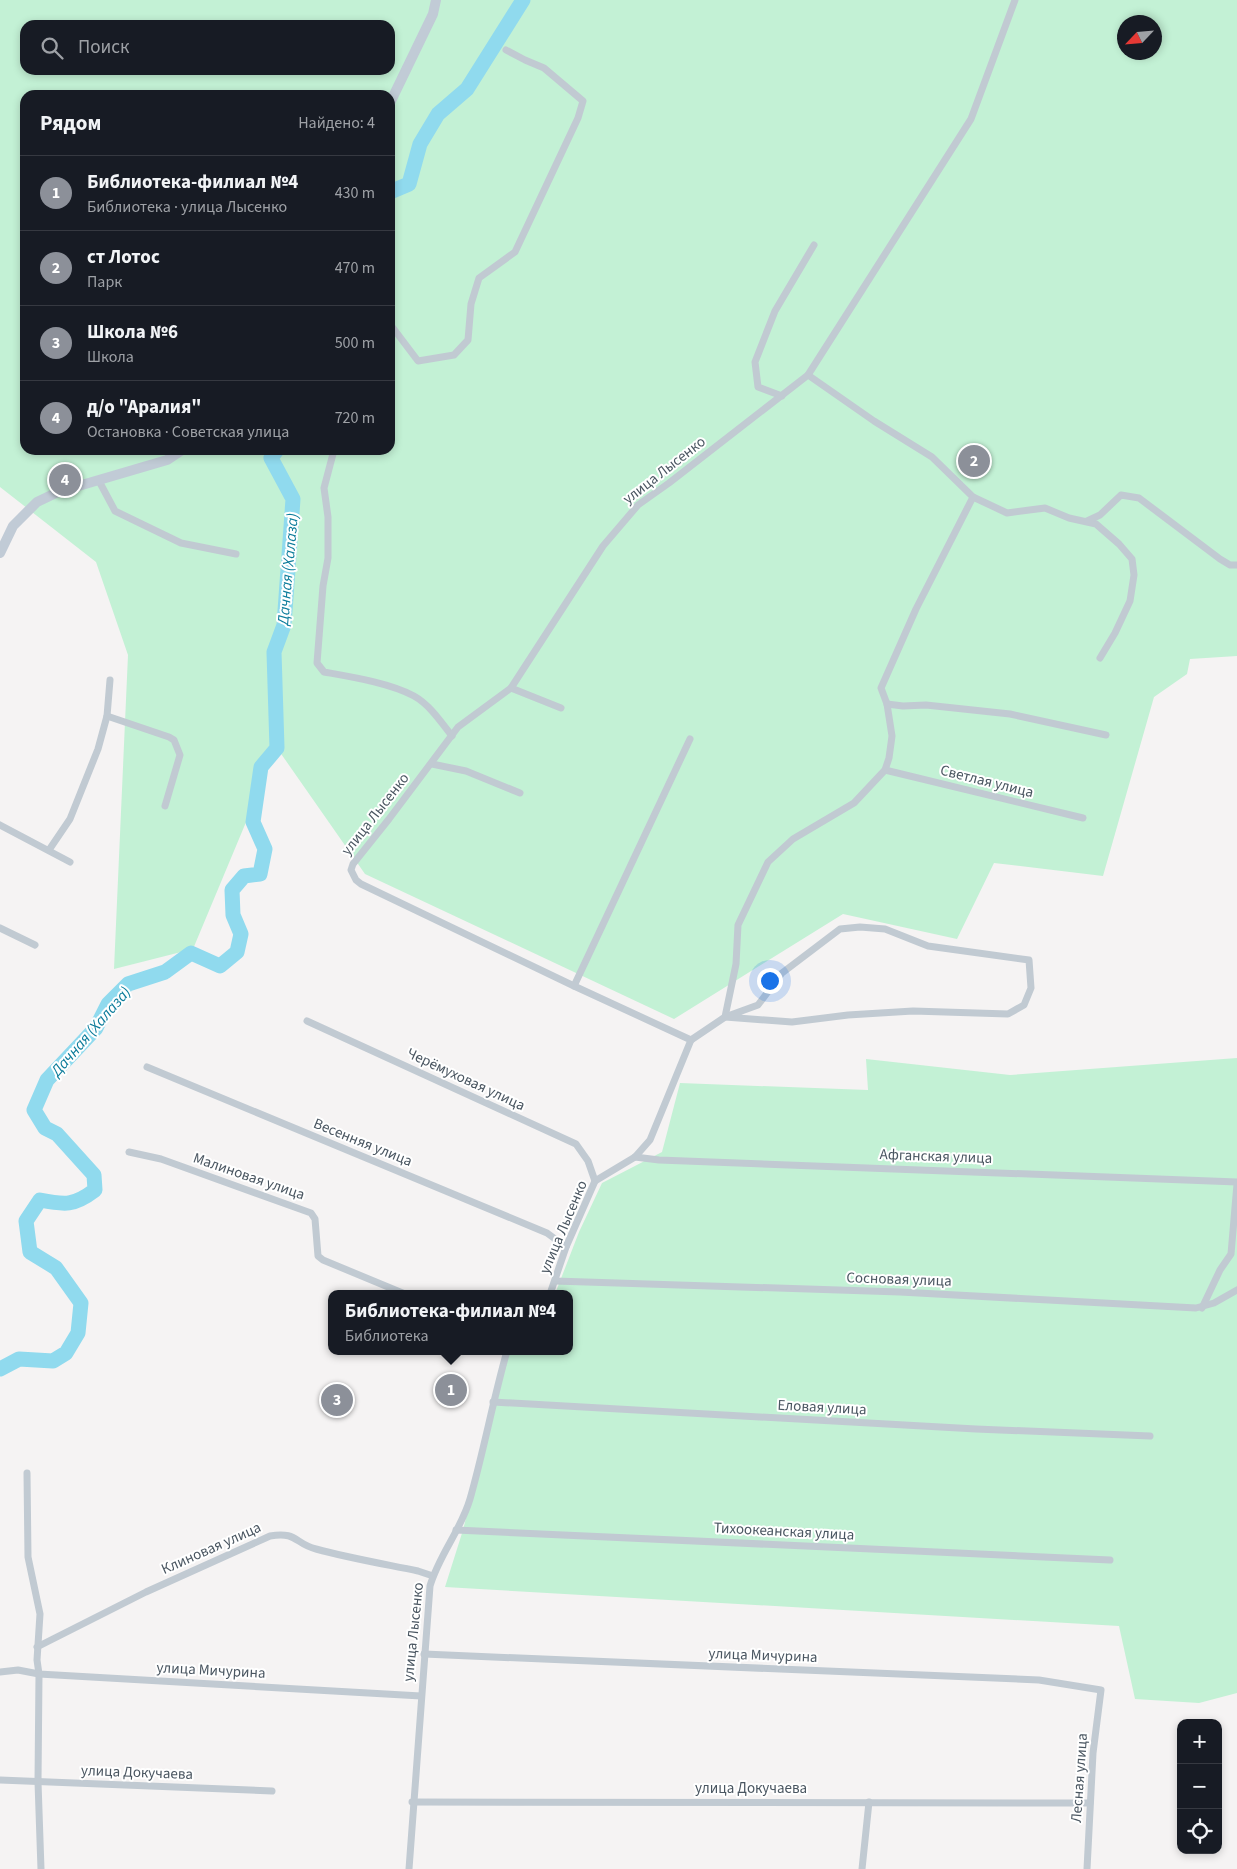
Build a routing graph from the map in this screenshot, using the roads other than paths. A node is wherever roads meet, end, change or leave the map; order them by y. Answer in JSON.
{"nodes":[{"id":1,"x":436,"y":0,"type":"edge"},
{"id":2,"x":1014,"y":0,"type":"edge"},
{"id":3,"x":506,"y":50,"type":"dead end"},
{"id":4,"x":395,"y":93,"type":"edge"},
{"id":5,"x":814,"y":245,"type":"dead end"},
{"id":6,"x":395,"y":331,"type":"edge"},
{"id":7,"x":808,"y":375,"type":"junction"},
{"id":8,"x":782,"y":396,"type":"junction"},
{"id":9,"x":174,"y":455,"type":"edge"},
{"id":10,"x":333,"y":455,"type":"edge"},
{"id":11,"x":99,"y":481,"type":"junction"},
{"id":12,"x":973,"y":497,"type":"junction"},
{"id":13,"x":1087,"y":521,"type":"junction"},
{"id":14,"x":0,"y":553,"type":"edge"},
{"id":15,"x":236,"y":554,"type":"dead end"},
{"id":16,"x":1237,"y":565,"type":"edge"},
{"id":17,"x":1100,"y":658,"type":"dead end"},
{"id":18,"x":110,"y":680,"type":"dead end"},
{"id":19,"x":511,"y":688,"type":"junction"},
{"id":20,"x":887,"y":704,"type":"junction"},
{"id":21,"x":561,"y":708,"type":"dead end"},
{"id":22,"x":107,"y":716,"type":"junction"},
{"id":23,"x":1106,"y":735,"type":"dead end"},
{"id":24,"x":452,"y":736,"type":"junction"},
{"id":25,"x":690,"y":738,"type":"dead end"},
{"id":26,"x":432,"y":764,"type":"junction"},
{"id":27,"x":885,"y":770,"type":"junction"},
{"id":28,"x":520,"y":793,"type":"dead end"},
{"id":29,"x":165,"y":806,"type":"dead end"},
{"id":30,"x":1083,"y":818,"type":"dead end"},
{"id":31,"x":0,"y":825,"type":"edge"},
{"id":32,"x":49,"y":850,"type":"junction"},
{"id":33,"x":70,"y":862,"type":"dead end"},
{"id":34,"x":0,"y":928,"type":"edge"},
{"id":35,"x":35,"y":945,"type":"dead end"},
{"id":36,"x":574,"y":986,"type":"junction"},
{"id":37,"x":725,"y":1017,"type":"junction"},
{"id":38,"x":307,"y":1021,"type":"dead end"},
{"id":39,"x":691,"y":1040,"type":"junction"},
{"id":40,"x":147,"y":1067,"type":"dead end"},
{"id":41,"x":129,"y":1152,"type":"dead end"},
{"id":42,"x":635,"y":1157,"type":"junction"},
{"id":43,"x":595,"y":1181,"type":"junction"},
{"id":44,"x":1237,"y":1183,"type":"edge"},
{"id":45,"x":566,"y":1248,"type":"junction"},
{"id":46,"x":555,"y":1281,"type":"junction"},
{"id":47,"x":395,"y":1290,"type":"edge"},
{"id":48,"x":552,"y":1290,"type":"edge"},
{"id":49,"x":1237,"y":1290,"type":"edge"},
{"id":50,"x":1202,"y":1308,"type":"junction"},
{"id":51,"x":506,"y":1355,"type":"edge"},
{"id":52,"x":493,"y":1402,"type":"junction"},
{"id":53,"x":1150,"y":1436,"type":"dead end"},
{"id":54,"x":28,"y":1473,"type":"dead end"},
{"id":55,"x":456,"y":1530,"type":"junction"},
{"id":56,"x":1110,"y":1560,"type":"dead end"},
{"id":57,"x":433,"y":1576,"type":"junction"},
{"id":58,"x":37,"y":1647,"type":"junction"},
{"id":59,"x":424,"y":1654,"type":"junction"},
{"id":60,"x":0,"y":1672,"type":"edge"},
{"id":61,"x":39,"y":1674,"type":"junction"},
{"id":62,"x":1101,"y":1690,"type":"joint"},
{"id":63,"x":421,"y":1696,"type":"junction"},
{"id":64,"x":0,"y":1780,"type":"edge"},
{"id":65,"x":38,"y":1782,"type":"junction"},
{"id":66,"x":272,"y":1791,"type":"dead end"},
{"id":67,"x":412,"y":1802,"type":"junction"},
{"id":68,"x":869,"y":1802,"type":"junction"},
{"id":69,"x":1090,"y":1803,"type":"junction"},
{"id":70,"x":41,"y":1869,"type":"edge"},
{"id":71,"x":408,"y":1869,"type":"edge"},
{"id":72,"x":862,"y":1869,"type":"edge"},
{"id":73,"x":1087,"y":1869,"type":"edge"}],
"edges":[{"from":1,"to":4,"type":"street"},
{"from":2,"to":7,"type":"street","name":"улица Лысенко"},
{"from":3,"to":6,"type":"street"},
{"from":5,"to":8,"type":"street"},
{"from":7,"to":8,"type":"street","name":"улица Лысенко"},
{"from":7,"to":12,"type":"street"},
{"from":8,"to":19,"type":"street","name":"улица Лысенко"},
{"from":9,"to":11,"type":"street"},
{"from":10,"to":24,"type":"street"},
{"from":11,"to":14,"type":"street"},
{"from":11,"to":15,"type":"street"},
{"from":12,"to":13,"type":"street"},
{"from":12,"to":20,"type":"street"},
{"from":13,"to":16,"type":"street"},
{"from":13,"to":17,"type":"street"},
{"from":18,"to":22,"type":"street"},
{"from":19,"to":21,"type":"street"},
{"from":19,"to":24,"type":"street","name":"улица Лысенко"},
{"from":20,"to":23,"type":"street"},
{"from":20,"to":27,"type":"street"},
{"from":22,"to":29,"type":"street"},
{"from":22,"to":32,"type":"street"},
{"from":24,"to":26,"type":"street","name":"улица Лысенко"},
{"from":25,"to":36,"type":"street"},
{"from":26,"to":28,"type":"street"},
{"from":26,"to":36,"type":"street","name":"улица Лысенко"},
{"from":27,"to":30,"type":"street","name":"Светлая улица"},
{"from":27,"to":37,"type":"street"},
{"from":31,"to":32,"type":"street"},
{"from":32,"to":33,"type":"street"},
{"from":34,"to":35,"type":"street"},
{"from":36,"to":39,"type":"street","name":"улица Лысенко"},
{"from":37,"to":37,"type":"street"},
{"from":37,"to":39,"type":"street"},
{"from":38,"to":43,"type":"street","name":"Черёмуховая улица"},
{"from":39,"to":42,"type":"street","name":"улица Лысенко"},
{"from":40,"to":45,"type":"street","name":"Весенняя улица"},
{"from":41,"to":47,"type":"street","name":"Малиновая улица"},
{"from":42,"to":43,"type":"street","name":"улица Лысенко"},
{"from":42,"to":44,"type":"street","name":"Афганская улица"},
{"from":43,"to":45,"type":"street","name":"улица Лысенко"},
{"from":44,"to":50,"type":"street","name":"Афганская улица"},
{"from":45,"to":46,"type":"street","name":"улица Лысенко"},
{"from":46,"to":48,"type":"street","name":"улица Лысенко"},
{"from":46,"to":50,"type":"street","name":"Сосновая улица"},
{"from":49,"to":50,"type":"street","name":"Сосновая улица"},
{"from":51,"to":52,"type":"street","name":"улица Лысенко"},
{"from":52,"to":53,"type":"street","name":"Еловая улица"},
{"from":52,"to":55,"type":"street","name":"улица Лысенко"},
{"from":54,"to":58,"type":"street"},
{"from":55,"to":56,"type":"street","name":"Тихоокеанская улица"},
{"from":55,"to":57,"type":"street","name":"улица Лысенко"},
{"from":57,"to":58,"type":"street","name":"Клиновая улица"},
{"from":57,"to":59,"type":"street","name":"улица Лысенко"},
{"from":58,"to":61,"type":"street"},
{"from":59,"to":62,"type":"street","name":"улица Мичурина"},
{"from":59,"to":63,"type":"street","name":"улица Лысенко"},
{"from":60,"to":61,"type":"street","name":"улица Мичурина"},
{"from":61,"to":63,"type":"street","name":"улица Мичурина"},
{"from":61,"to":65,"type":"street"},
{"from":62,"to":69,"type":"street","name":"Лесная улица"},
{"from":63,"to":67,"type":"street","name":"улица Лысенко"},
{"from":64,"to":65,"type":"street","name":"улица Докучаева"},
{"from":65,"to":66,"type":"street","name":"улица Докучаева"},
{"from":65,"to":70,"type":"street"},
{"from":67,"to":68,"type":"street","name":"улица Докучаева"},
{"from":67,"to":71,"type":"street","name":"улица Лысенко"},
{"from":68,"to":69,"type":"street","name":"улица Докучаева"},
{"from":68,"to":72,"type":"street"},
{"from":69,"to":73,"type":"street","name":"Лесная улица"}]}
